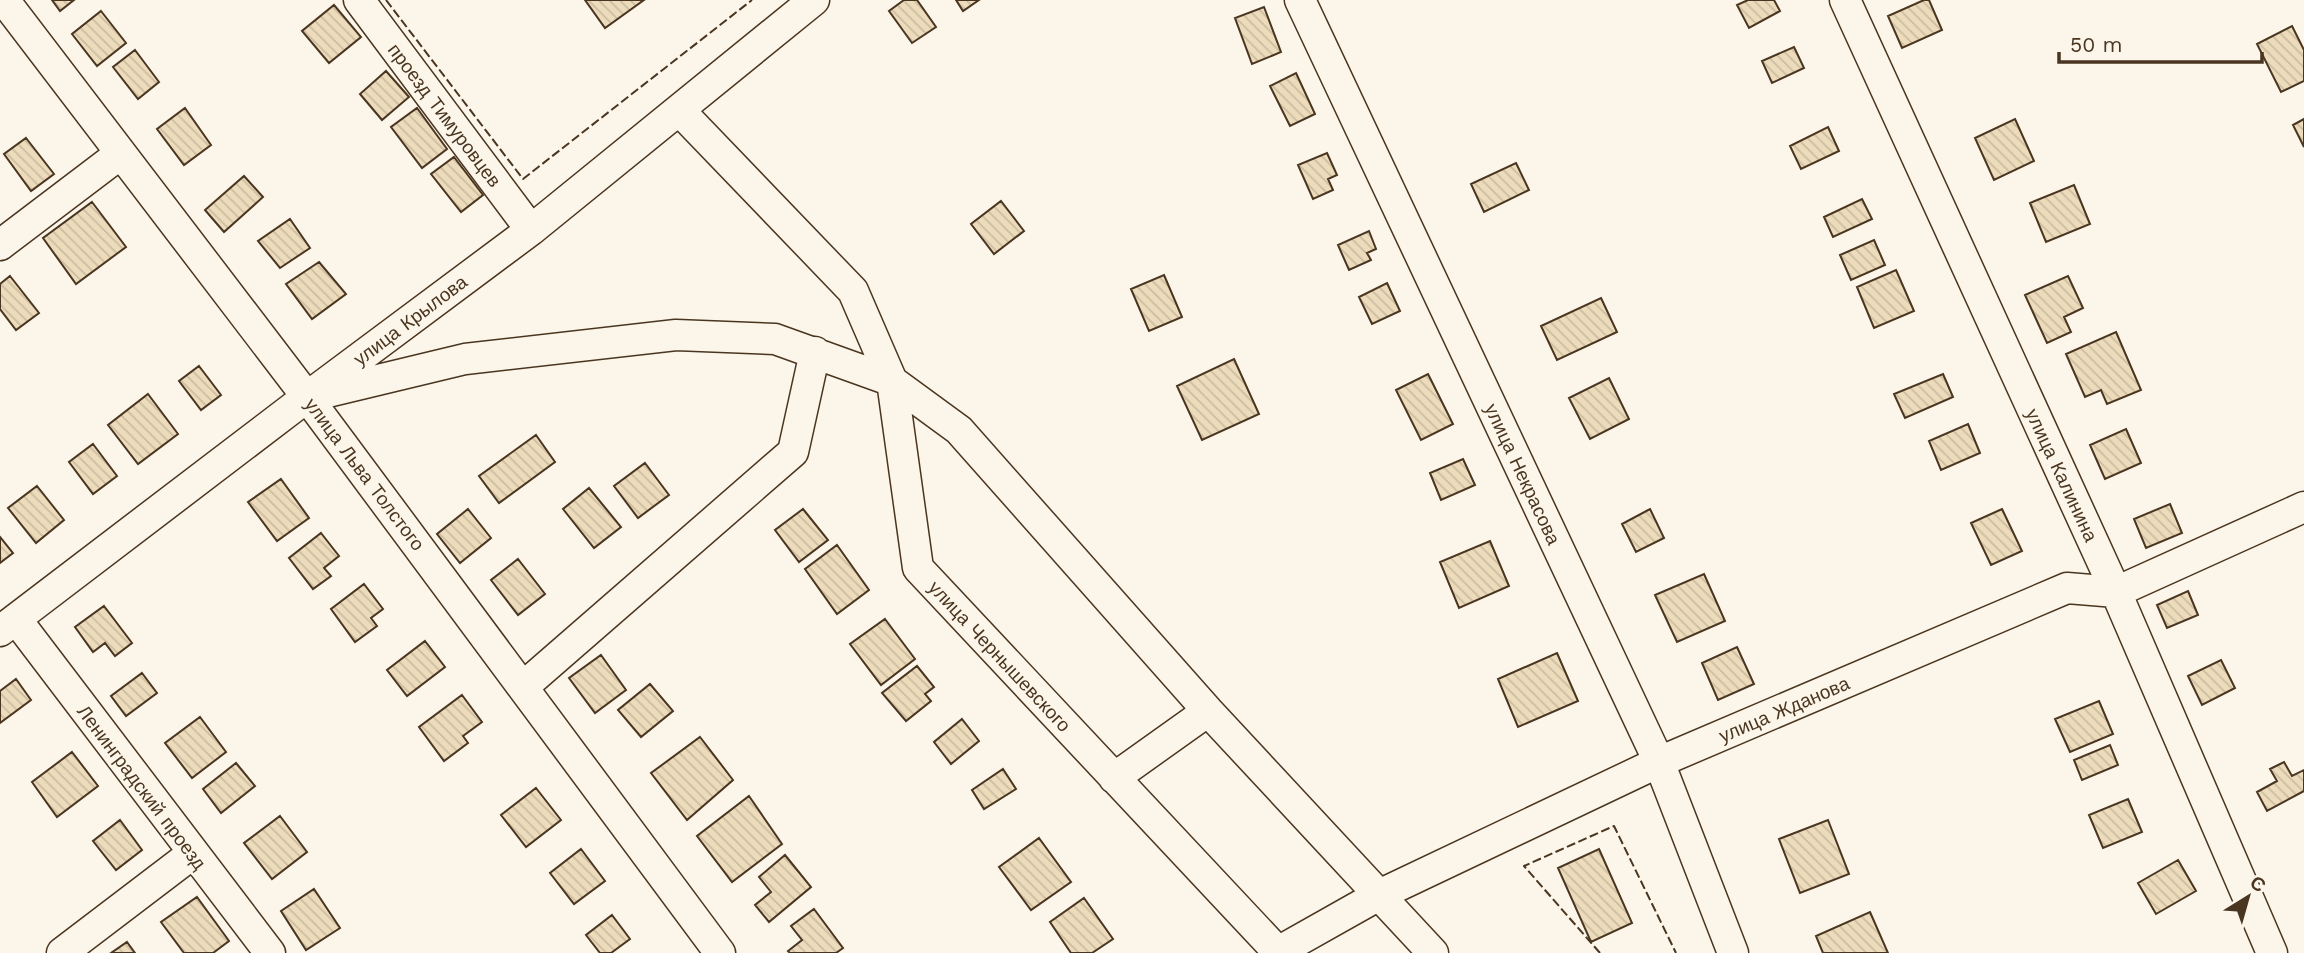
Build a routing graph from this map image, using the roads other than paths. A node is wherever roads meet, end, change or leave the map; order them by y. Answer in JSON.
{"nodes":[{"id":1,"x":4,"y":0,"type":"edge"},
{"id":2,"x":359,"y":0,"type":"edge"},
{"id":3,"x":814,"y":0,"type":"edge"},
{"id":4,"x":1300,"y":0,"type":"edge"},
{"id":5,"x":1845,"y":0,"type":"edge"},
{"id":6,"x":680,"y":110,"type":"junction"},
{"id":7,"x":120,"y":154,"type":"junction"},
{"id":8,"x":531,"y":230,"type":"junction"},
{"id":9,"x":0,"y":245,"type":"edge"},
{"id":10,"x":815,"y":352,"type":"junction"},
{"id":11,"x":892,"y":381,"type":"junction"},
{"id":12,"x":307,"y":397,"type":"junction"},
{"id":13,"x":2304,"y":507,"type":"edge"},
{"id":14,"x":2116,"y":592,"type":"junction"},
{"id":15,"x":8,"y":625,"type":"edge"},
{"id":16,"x":523,"y":687,"type":"junction"},
{"id":17,"x":1208,"y":711,"type":"junction"},
{"id":18,"x":1658,"y":762,"type":"junction"},
{"id":19,"x":1114,"y":778,"type":"junction"},
{"id":20,"x":192,"y":853,"type":"junction"},
{"id":21,"x":1379,"y":895,"type":"junction"},
{"id":22,"x":62,"y":953,"type":"edge"},
{"id":23,"x":270,"y":953,"type":"edge"},
{"id":24,"x":720,"y":953,"type":"edge"},
{"id":25,"x":1278,"y":953,"type":"edge"},
{"id":26,"x":1433,"y":953,"type":"edge"},
{"id":27,"x":1733,"y":953,"type":"edge"},
{"id":28,"x":2272,"y":953,"type":"edge"}],
"edges":[{"from":1,"to":7,"type":"street","name":"улица Льва Толстого"},
{"from":2,"to":8,"type":"street","name":"проезд Тимуровцев"},
{"from":3,"to":6,"type":"street","name":"улица Крылова"},
{"from":4,"to":18,"type":"street","name":"улица Некрасова"},
{"from":5,"to":14,"type":"street","name":"улица Калинина"},
{"from":6,"to":8,"type":"street","name":"улица Крылова"},
{"from":6,"to":11,"type":"street","name":"улица Чернышевского"},
{"from":7,"to":9,"type":"street"},
{"from":7,"to":12,"type":"street","name":"улица Льва Толстого"},
{"from":8,"to":12,"type":"street","name":"улица Крылова"},
{"from":10,"to":11,"type":"street"},
{"from":10,"to":12,"type":"street"},
{"from":10,"to":16,"type":"street"},
{"from":11,"to":17,"type":"street"},
{"from":11,"to":19,"type":"street","name":"улица Чернышевского"},
{"from":12,"to":15,"type":"street","name":"улица Крылова"},
{"from":12,"to":16,"type":"street","name":"улица Льва Толстого"},
{"from":13,"to":14,"type":"street","name":"улица Жданова"},
{"from":14,"to":18,"type":"street","name":"улица Жданова"},
{"from":14,"to":28,"type":"street","name":"улица Калинина"},
{"from":15,"to":20,"type":"street","name":"Ленинградский проезд"},
{"from":16,"to":24,"type":"street","name":"улица Льва Толстого"},
{"from":17,"to":19,"type":"street"},
{"from":17,"to":21,"type":"street"},
{"from":18,"to":21,"type":"street","name":"улица Жданова"},
{"from":18,"to":27,"type":"street","name":"улица Некрасова"},
{"from":19,"to":25,"type":"street","name":"улица Чернышевского"},
{"from":20,"to":22,"type":"street"},
{"from":20,"to":23,"type":"street","name":"Ленинградский проезд"},
{"from":21,"to":25,"type":"street","name":"улица Жданова"},
{"from":21,"to":26,"type":"street"}]}
